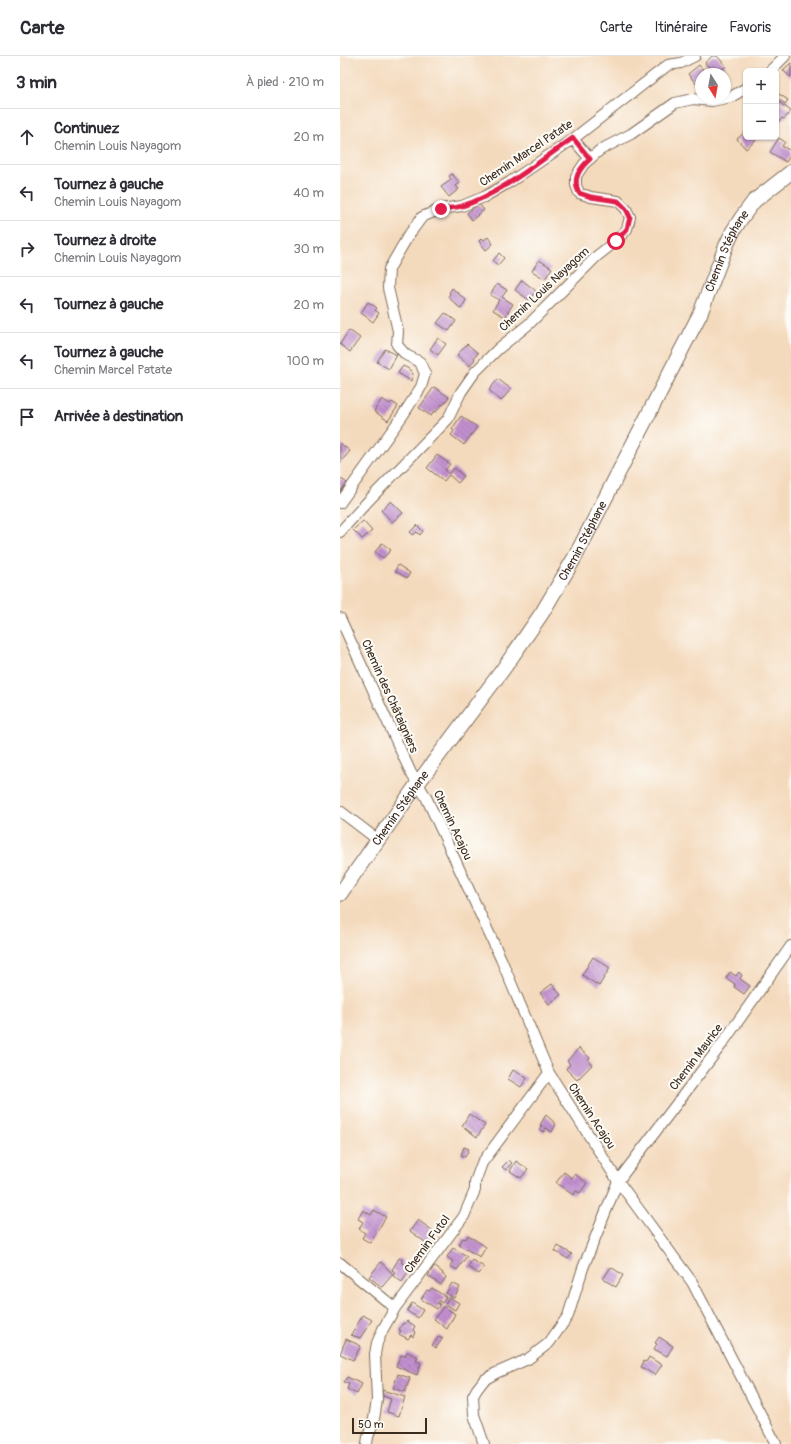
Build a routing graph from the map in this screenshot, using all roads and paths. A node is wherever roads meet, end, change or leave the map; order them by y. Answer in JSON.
{"nodes":[{"id":1,"x":695,"y":56,"type":"edge"},
{"id":2,"x":786,"y":56,"type":"edge"},
{"id":3,"x":773,"y":68,"type":"edge"},
{"id":4,"x":743,"y":90,"type":"edge"},
{"id":5,"x":573,"y":138,"type":"junction"},
{"id":6,"x":590,"y":159,"type":"junction"},
{"id":7,"x":791,"y":172,"type":"edge"},
{"id":8,"x":340,"y":503,"type":"edge"},
{"id":9,"x":340,"y":532,"type":"edge"},
{"id":10,"x":340,"y":618,"type":"edge"},
{"id":11,"x":418,"y":783,"type":"junction"},
{"id":12,"x":340,"y":811,"type":"edge"},
{"id":13,"x":378,"y":840,"type":"junction"},
{"id":14,"x":340,"y":894,"type":"edge"},
{"id":15,"x":791,"y":946,"type":"edge"},
{"id":16,"x":549,"y":1073,"type":"junction"},
{"id":17,"x":618,"y":1181,"type":"junction"},
{"id":18,"x":340,"y":1263,"type":"edge"},
{"id":19,"x":395,"y":1308,"type":"junction"},
{"id":20,"x":367,"y":1444,"type":"edge"},
{"id":21,"x":484,"y":1444,"type":"edge"},
{"id":22,"x":776,"y":1444,"type":"edge"}],
"edges":[{"from":1,"to":5,"type":"street","name":"Chemin Marcel Patate"},
{"from":2,"to":3,"type":"street"},
{"from":4,"to":6,"type":"street","name":"Chemin Louis Nayagom"},
{"from":5,"to":6,"type":"street"},
{"from":5,"to":8,"type":"street","name":"Chemin Marcel Patate"},
{"from":6,"to":9,"type":"street","name":"Chemin Louis Nayagom"},
{"from":7,"to":11,"type":"main road","name":"Chemin Stéphane"},
{"from":10,"to":11,"type":"street","name":"Chemin des Châtaigniers"},
{"from":11,"to":13,"type":"main road","name":"Chemin Stéphane"},
{"from":11,"to":16,"type":"street","name":"Chemin Acajou"},
{"from":12,"to":13,"type":"street"},
{"from":13,"to":14,"type":"main road","name":"Chemin Stéphane"},
{"from":15,"to":17,"type":"street","name":"Chemin Maurice"},
{"from":16,"to":17,"type":"street","name":"Chemin Acajou"},
{"from":16,"to":19,"type":"street","name":"Chemin Futol"},
{"from":17,"to":21,"type":"street","name":"Chemin Maurice"},
{"from":17,"to":22,"type":"street","name":"Chemin Acajou"},
{"from":18,"to":19,"type":"street"},
{"from":19,"to":20,"type":"street","name":"Chemin Futol"}]}
